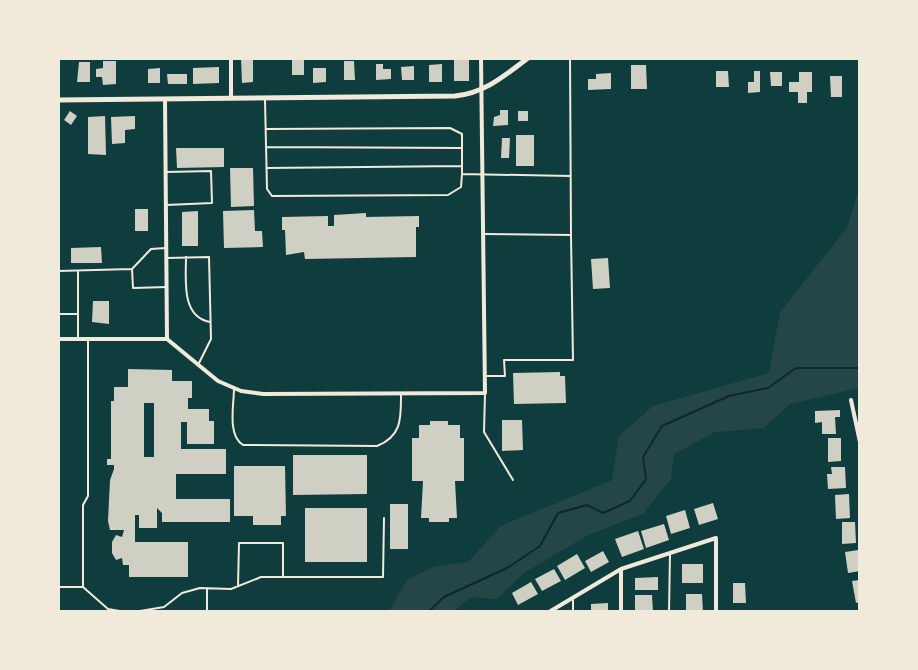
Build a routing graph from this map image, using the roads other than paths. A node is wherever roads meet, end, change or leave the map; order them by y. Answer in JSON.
{"nodes":[{"id":1,"x":231,"y":58,"type":"edge"},
{"id":2,"x":481,"y":58,"type":"edge"},
{"id":3,"x":528,"y":58,"type":"edge"},
{"id":4,"x":570,"y":58,"type":"edge"},
{"id":5,"x":481,"y":90,"type":"junction"},
{"id":6,"x":265,"y":97,"type":"junction"},
{"id":7,"x":231,"y":98,"type":"junction"},
{"id":8,"x":165,"y":99,"type":"junction"},
{"id":9,"x":58,"y":100,"type":"edge"},
{"id":10,"x":266,"y":129,"type":"junction"},
{"id":11,"x":266,"y":147,"type":"junction"},
{"id":12,"x":462,"y":148,"type":"junction"},
{"id":13,"x":462,"y":166,"type":"junction"},
{"id":14,"x":266,"y":168,"type":"junction"},
{"id":15,"x":166,"y":172,"type":"junction"},
{"id":16,"x":462,"y":174,"type":"junction"},
{"id":17,"x":482,"y":174,"type":"junction"},
{"id":18,"x":571,"y":176,"type":"junction"},
{"id":19,"x":166,"y":205,"type":"junction"},
{"id":20,"x":483,"y":234,"type":"junction"},
{"id":21,"x":571,"y":234,"type":"junction"},
{"id":22,"x":165,"y":249,"type":"junction"},
{"id":23,"x":186,"y":257,"type":"junction"},
{"id":24,"x":166,"y":258,"type":"junction"},
{"id":25,"x":132,"y":269,"type":"junction"},
{"id":26,"x":58,"y":271,"type":"edge"},
{"id":27,"x":78,"y":271,"type":"junction"},
{"id":28,"x":166,"y":287,"type":"junction"},
{"id":29,"x":58,"y":314,"type":"edge"},
{"id":30,"x":78,"y":314,"type":"junction"},
{"id":31,"x":210,"y":322,"type":"junction"},
{"id":32,"x":58,"y":339,"type":"edge"},
{"id":33,"x":78,"y":339,"type":"junction"},
{"id":34,"x":88,"y":339,"type":"junction"},
{"id":35,"x":167,"y":339,"type":"junction"},
{"id":36,"x":198,"y":365,"type":"junction"},
{"id":37,"x":485,"y":376,"type":"junction"},
{"id":38,"x":234,"y":388,"type":"junction"},
{"id":39,"x":401,"y":393,"type":"junction"},
{"id":40,"x":485,"y":393,"type":"junction"},
{"id":41,"x":851,"y":400,"type":"dead end"},
{"id":42,"x":860,"y":442,"type":"edge"},
{"id":43,"x":513,"y":480,"type":"dead end"},
{"id":44,"x":384,"y":518,"type":"dead end"},
{"id":45,"x":670,"y":552,"type":"junction"},
{"id":46,"x":621,"y":569,"type":"junction"},
{"id":47,"x":283,"y":576,"type":"junction"},
{"id":48,"x":238,"y":586,"type":"junction"},
{"id":49,"x":58,"y":587,"type":"edge"},
{"id":50,"x":83,"y":587,"type":"junction"},
{"id":51,"x":207,"y":588,"type":"junction"},
{"id":52,"x":573,"y":597,"type":"junction"},
{"id":53,"x":140,"y":611,"type":"edge"},
{"id":54,"x":125,"y":612,"type":"edge"},
{"id":55,"x":135,"y":612,"type":"edge"},
{"id":56,"x":207,"y":612,"type":"edge"},
{"id":57,"x":549,"y":612,"type":"edge"},
{"id":58,"x":573,"y":612,"type":"edge"},
{"id":59,"x":621,"y":612,"type":"edge"},
{"id":60,"x":669,"y":612,"type":"edge"},
{"id":61,"x":716,"y":612,"type":"edge"}],
"edges":[{"from":1,"to":7,"type":"street"},
{"from":2,"to":5,"type":"street"},
{"from":3,"to":5,"type":"street"},
{"from":4,"to":18,"type":"lane"},
{"from":5,"to":6,"type":"street"},
{"from":5,"to":17,"type":"street"},
{"from":6,"to":7,"type":"street"},
{"from":6,"to":10,"type":"lane"},
{"from":7,"to":8,"type":"street"},
{"from":8,"to":9,"type":"street"},
{"from":8,"to":15,"type":"street"},
{"from":10,"to":11,"type":"lane"},
{"from":10,"to":12,"type":"lane"},
{"from":11,"to":12,"type":"lane"},
{"from":11,"to":14,"type":"lane"},
{"from":12,"to":13,"type":"lane"},
{"from":13,"to":14,"type":"lane"},
{"from":13,"to":16,"type":"lane"},
{"from":14,"to":16,"type":"lane"},
{"from":15,"to":19,"type":"street"},
{"from":15,"to":19,"type":"lane"},
{"from":16,"to":17,"type":"lane"},
{"from":17,"to":18,"type":"lane"},
{"from":17,"to":20,"type":"street"},
{"from":18,"to":21,"type":"lane"},
{"from":19,"to":22,"type":"street"},
{"from":20,"to":21,"type":"lane"},
{"from":20,"to":37,"type":"street"},
{"from":21,"to":37,"type":"lane"},
{"from":22,"to":24,"type":"street"},
{"from":22,"to":25,"type":"lane"},
{"from":23,"to":24,"type":"lane"},
{"from":23,"to":31,"type":"lane"},
{"from":23,"to":31,"type":"lane"},
{"from":24,"to":28,"type":"street"},
{"from":25,"to":27,"type":"lane"},
{"from":25,"to":28,"type":"lane"},
{"from":26,"to":27,"type":"lane"},
{"from":27,"to":30,"type":"lane"},
{"from":28,"to":35,"type":"street"},
{"from":29,"to":30,"type":"lane"},
{"from":30,"to":33,"type":"lane"},
{"from":31,"to":36,"type":"lane"},
{"from":32,"to":33,"type":"street"},
{"from":33,"to":34,"type":"street"},
{"from":34,"to":35,"type":"street"},
{"from":34,"to":50,"type":"lane"},
{"from":35,"to":36,"type":"street"},
{"from":36,"to":38,"type":"street"},
{"from":37,"to":40,"type":"street"},
{"from":38,"to":39,"type":"street"},
{"from":38,"to":39,"type":"lane"},
{"from":39,"to":40,"type":"street"},
{"from":40,"to":43,"type":"lane"},
{"from":41,"to":42,"type":"street"},
{"from":44,"to":47,"type":"lane"},
{"from":45,"to":46,"type":"street"},
{"from":45,"to":60,"type":"lane"},
{"from":45,"to":61,"type":"street"},
{"from":46,"to":52,"type":"street"},
{"from":46,"to":59,"type":"street"},
{"from":47,"to":48,"type":"lane"},
{"from":47,"to":48,"type":"lane"},
{"from":48,"to":51,"type":"lane"},
{"from":49,"to":50,"type":"lane"},
{"from":50,"to":54,"type":"lane"},
{"from":51,"to":53,"type":"lane"},
{"from":51,"to":56,"type":"lane"},
{"from":52,"to":57,"type":"street"},
{"from":52,"to":58,"type":"lane"},
{"from":53,"to":55,"type":"lane"}]}
